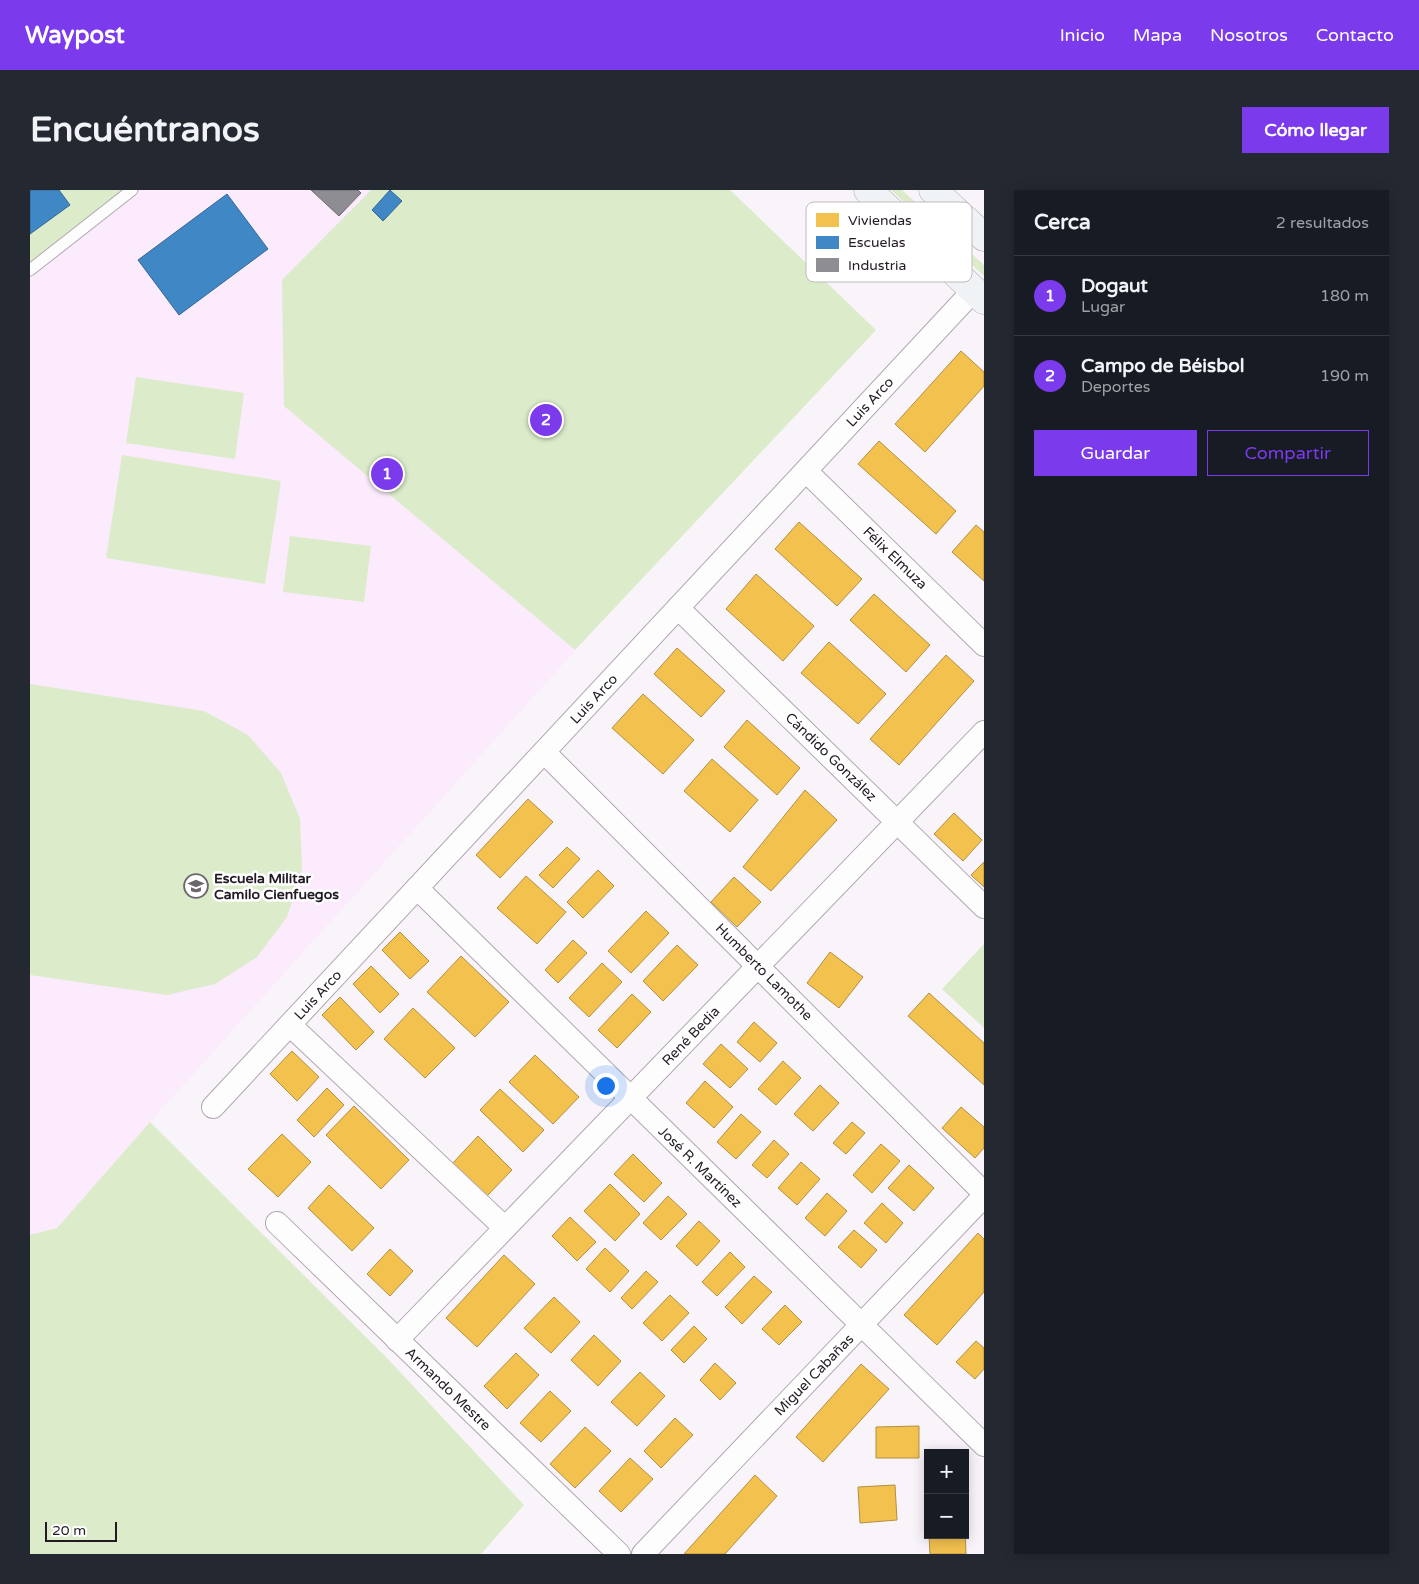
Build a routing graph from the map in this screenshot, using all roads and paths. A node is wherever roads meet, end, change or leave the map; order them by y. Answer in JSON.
{"nodes":[{"id":1,"x":132,"y":190,"type":"edge"},
{"id":2,"x":868,"y":190,"type":"edge"},
{"id":3,"x":933,"y":190,"type":"edge"},
{"id":4,"x":881,"y":202,"type":"edge"},
{"id":5,"x":946,"y":202,"type":"edge"},
{"id":6,"x":972,"y":225,"type":"edge"},
{"id":7,"x":984,"y":236,"type":"edge"},
{"id":8,"x":30,"y":270,"type":"edge"},
{"id":9,"x":965,"y":282,"type":"edge"},
{"id":10,"x":979,"y":295,"type":"edge"},
{"id":11,"x":806,"y":471,"type":"junction"},
{"id":12,"x":678,"y":608,"type":"junction"},
{"id":13,"x":984,"y":645,"type":"edge"},
{"id":14,"x":984,"y":732,"type":"edge"},
{"id":15,"x":544,"y":752,"type":"junction"},
{"id":16,"x":897,"y":822,"type":"junction"},
{"id":17,"x":417,"y":888,"type":"junction"},
{"id":18,"x":984,"y":906,"type":"edge"},
{"id":19,"x":758,"y":966,"type":"junction"},
{"id":20,"x":290,"y":1025,"type":"junction"},
{"id":21,"x":631,"y":1098,"type":"junction"},
{"id":22,"x":213,"y":1107,"type":"dead end"},
{"id":23,"x":984,"y":1195,"type":"edge"},
{"id":24,"x":277,"y":1223,"type":"dead end"},
{"id":25,"x":505,"y":1228,"type":"junction"},
{"id":26,"x":862,"y":1325,"type":"junction"},
{"id":27,"x":397,"y":1340,"type":"junction"},
{"id":28,"x":984,"y":1445,"type":"edge"},
{"id":29,"x":619,"y":1554,"type":"edge"},
{"id":30,"x":643,"y":1554,"type":"edge"}],
"edges":[{"from":1,"to":8,"type":"lane"},
{"from":2,"to":4,"type":"main road"},
{"from":3,"to":5,"type":"main road"},
{"from":6,"to":7,"type":"main road"},
{"from":9,"to":10,"type":"main road"},
{"from":10,"to":11,"type":"street","name":"Luis Arco"},
{"from":11,"to":12,"type":"street","name":"Luis Arco"},
{"from":11,"to":13,"type":"street","name":"Félix Elmuza"},
{"from":12,"to":15,"type":"street","name":"Luis Arco"},
{"from":12,"to":16,"type":"street","name":"Cándido González"},
{"from":14,"to":16,"type":"street","name":"René Bedia"},
{"from":15,"to":17,"type":"street","name":"Luis Arco"},
{"from":15,"to":19,"type":"street","name":"Humberto Lamothe"},
{"from":16,"to":18,"type":"street","name":"Cándido González"},
{"from":16,"to":19,"type":"street","name":"René Bedia"},
{"from":17,"to":20,"type":"street","name":"Luis Arco"},
{"from":17,"to":21,"type":"street","name":"José R. Martínez"},
{"from":19,"to":21,"type":"street","name":"René Bedia"},
{"from":19,"to":23,"type":"street","name":"Humberto Lamothe"},
{"from":20,"to":22,"type":"street","name":"Luis Arco"},
{"from":20,"to":25,"type":"street"},
{"from":21,"to":25,"type":"street","name":"René Bedia"},
{"from":21,"to":26,"type":"street","name":"José R. Martínez"},
{"from":23,"to":26,"type":"street","name":"Miguel Cabañas"},
{"from":24,"to":27,"type":"street","name":"Armando Mestre"},
{"from":25,"to":27,"type":"street","name":"René Bedia"},
{"from":26,"to":28,"type":"street","name":"José R. Martínez"},
{"from":26,"to":30,"type":"street","name":"Miguel Cabañas"},
{"from":27,"to":29,"type":"street","name":"Armando Mestre"}]}
